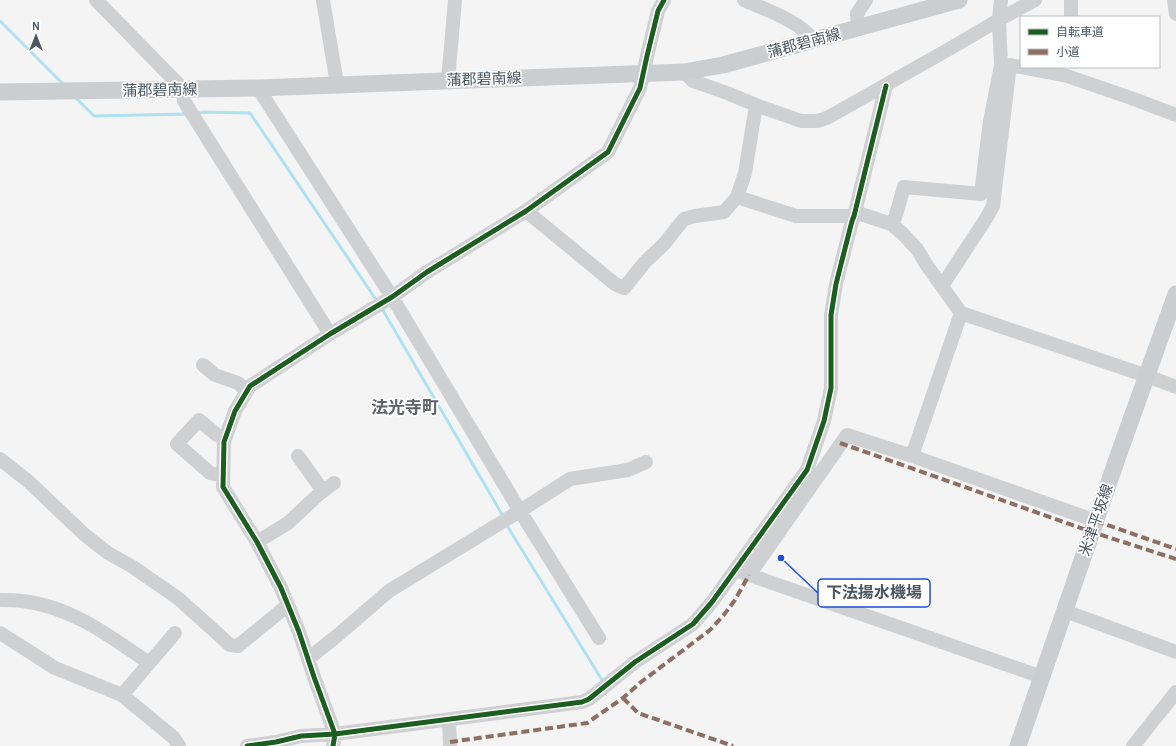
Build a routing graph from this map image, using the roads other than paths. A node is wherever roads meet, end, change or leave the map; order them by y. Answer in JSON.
{"nodes":[{"id":1,"x":96,"y":0,"type":"edge"},
{"id":2,"x":323,"y":0,"type":"edge"},
{"id":3,"x":455,"y":0,"type":"edge"},
{"id":4,"x":664,"y":0,"type":"edge"},
{"id":5,"x":744,"y":0,"type":"edge"},
{"id":6,"x":866,"y":0,"type":"edge"},
{"id":7,"x":1001,"y":0,"type":"edge"},
{"id":8,"x":1035,"y":0,"type":"edge"},
{"id":9,"x":1071,"y":0,"type":"edge"},
{"id":10,"x":1174,"y":0,"type":"edge"},
{"id":11,"x":951,"y":1,"type":"edge"},
{"id":12,"x":1176,"y":14,"type":"edge"},
{"id":13,"x":1071,"y":16,"type":"edge"},
{"id":14,"x":1003,"y":17,"type":"junction"},
{"id":15,"x":858,"y":28,"type":"junction"},
{"id":16,"x":813,"y":40,"type":"junction"},
{"id":17,"x":1020,"y":66,"type":"edge"},
{"id":18,"x":1039,"y":68,"type":"edge"},
{"id":19,"x":1068,"y":71,"type":"edge"},
{"id":20,"x":684,"y":72,"type":"junction"},
{"id":21,"x":644,"y":73,"type":"junction"},
{"id":22,"x":448,"y":80,"type":"junction"},
{"id":23,"x":337,"y":84,"type":"junction"},
{"id":24,"x":886,"y":86,"type":"junction"},
{"id":25,"x":258,"y":88,"type":"junction"},
{"id":26,"x":183,"y":89,"type":"junction"},
{"id":27,"x":0,"y":92,"type":"edge"},
{"id":28,"x":756,"y":105,"type":"junction"},
{"id":29,"x":1176,"y":115,"type":"edge"},
{"id":30,"x":737,"y":197,"type":"junction"},
{"id":31,"x":526,"y":211,"type":"junction"},
{"id":32,"x":854,"y":216,"type":"junction"},
{"id":33,"x":891,"y":224,"type":"junction"},
{"id":34,"x":942,"y":286,"type":"junction"},
{"id":35,"x":1176,"y":294,"type":"edge"},
{"id":36,"x":392,"y":297,"type":"junction"},
{"id":37,"x":961,"y":313,"type":"junction"},
{"id":38,"x":330,"y":334,"type":"junction"},
{"id":39,"x":203,"y":364,"type":"dead end"},
{"id":40,"x":1147,"y":376,"type":"junction"},
{"id":41,"x":1176,"y":387,"type":"edge"},
{"id":42,"x":247,"y":390,"type":"junction"},
{"id":43,"x":225,"y":438,"type":"junction"},
{"id":44,"x":298,"y":456,"type":"dead end"},
{"id":45,"x":912,"y":456,"type":"junction"},
{"id":46,"x":0,"y":459,"type":"edge"},
{"id":47,"x":646,"y":462,"type":"dead end"},
{"id":48,"x":223,"y":476,"type":"junction"},
{"id":49,"x":334,"y":483,"type":"dead end"},
{"id":50,"x":323,"y":491,"type":"junction"},
{"id":51,"x":520,"y":510,"type":"junction"},
{"id":52,"x":1096,"y":522,"type":"junction"},
{"id":53,"x":257,"y":542,"type":"junction"},
{"id":54,"x":735,"y":570,"type":"junction"},
{"id":55,"x":749,"y":575,"type":"junction"},
{"id":56,"x":0,"y":600,"type":"edge"},
{"id":57,"x":288,"y":606,"type":"junction"},
{"id":58,"x":1064,"y":611,"type":"junction"},
{"id":59,"x":0,"y":633,"type":"edge"},
{"id":60,"x":175,"y":633,"type":"dead end"},
{"id":61,"x":599,"y":638,"type":"dead end"},
{"id":62,"x":1176,"y":652,"type":"edge"},
{"id":63,"x":308,"y":659,"type":"junction"},
{"id":64,"x":149,"y":663,"type":"junction"},
{"id":65,"x":1042,"y":677,"type":"junction"},
{"id":66,"x":1176,"y":692,"type":"edge"},
{"id":67,"x":122,"y":695,"type":"junction"},
{"id":68,"x":449,"y":720,"type":"junction"},
{"id":69,"x":334,"y":740,"type":"edge"},
{"id":70,"x":274,"y":744,"type":"edge"},
{"id":71,"x":179,"y":746,"type":"edge"},
{"id":72,"x":247,"y":746,"type":"edge"},
{"id":73,"x":450,"y":746,"type":"edge"},
{"id":74,"x":1018,"y":746,"type":"edge"},
{"id":75,"x":1133,"y":746,"type":"edge"}],
"edges":[{"from":1,"to":26,"type":"street"},
{"from":2,"to":23,"type":"street"},
{"from":3,"to":22,"type":"street"},
{"from":4,"to":21,"type":"street"},
{"from":5,"to":16,"type":"street"},
{"from":6,"to":15,"type":"street"},
{"from":7,"to":14,"type":"street"},
{"from":8,"to":14,"type":"street"},
{"from":9,"to":13,"type":"street"},
{"from":10,"to":12,"type":"street"},
{"from":11,"to":15,"type":"main road","name":"蒲郡碧南線"},
{"from":14,"to":24,"type":"street"},
{"from":14,"to":33,"type":"street"},
{"from":15,"to":16,"type":"main road","name":"蒲郡碧南線"},
{"from":16,"to":20,"type":"main road","name":"蒲郡碧南線"},
{"from":17,"to":34,"type":"street"},
{"from":18,"to":19,"type":"street"},
{"from":19,"to":29,"type":"street"},
{"from":20,"to":21,"type":"main road","name":"蒲郡碧南線"},
{"from":20,"to":28,"type":"street"},
{"from":21,"to":22,"type":"main road","name":"蒲郡碧南線"},
{"from":21,"to":31,"type":"street"},
{"from":22,"to":23,"type":"main road","name":"蒲郡碧南線"},
{"from":23,"to":25,"type":"main road","name":"蒲郡碧南線"},
{"from":24,"to":28,"type":"street"},
{"from":24,"to":32,"type":"street"},
{"from":25,"to":26,"type":"main road","name":"蒲郡碧南線"},
{"from":25,"to":36,"type":"street"},
{"from":26,"to":27,"type":"main road","name":"蒲郡碧南線"},
{"from":26,"to":38,"type":"street"},
{"from":28,"to":30,"type":"street"},
{"from":30,"to":31,"type":"street"},
{"from":30,"to":32,"type":"street"},
{"from":31,"to":36,"type":"street"},
{"from":32,"to":33,"type":"street"},
{"from":32,"to":54,"type":"street"},
{"from":33,"to":34,"type":"street"},
{"from":34,"to":37,"type":"street"},
{"from":35,"to":40,"type":"main road","name":"米津平坂線"},
{"from":36,"to":38,"type":"street"},
{"from":36,"to":51,"type":"street"},
{"from":37,"to":40,"type":"street"},
{"from":37,"to":45,"type":"street"},
{"from":38,"to":42,"type":"street"},
{"from":39,"to":42,"type":"street"},
{"from":40,"to":41,"type":"street"},
{"from":40,"to":52,"type":"main road","name":"米津平坂線"},
{"from":42,"to":43,"type":"street"},
{"from":43,"to":48,"type":"street"},
{"from":43,"to":48,"type":"street"},
{"from":44,"to":50,"type":"street"},
{"from":45,"to":52,"type":"street"},
{"from":45,"to":55,"type":"street"},
{"from":46,"to":57,"type":"street"},
{"from":47,"to":51,"type":"street"},
{"from":48,"to":53,"type":"street"},
{"from":49,"to":50,"type":"street"},
{"from":50,"to":53,"type":"street"},
{"from":51,"to":61,"type":"street"},
{"from":51,"to":63,"type":"street"},
{"from":52,"to":58,"type":"main road","name":"米津平坂線"},
{"from":53,"to":57,"type":"street"},
{"from":54,"to":55,"type":"street"},
{"from":54,"to":68,"type":"street"},
{"from":55,"to":65,"type":"street"},
{"from":56,"to":64,"type":"street"},
{"from":57,"to":63,"type":"street"},
{"from":58,"to":62,"type":"street"},
{"from":58,"to":65,"type":"main road","name":"米津平坂線"},
{"from":59,"to":67,"type":"street"},
{"from":60,"to":64,"type":"street"},
{"from":63,"to":69,"type":"street"},
{"from":64,"to":67,"type":"street"},
{"from":65,"to":74,"type":"main road","name":"米津平坂線"},
{"from":66,"to":75,"type":"street"},
{"from":67,"to":71,"type":"street"},
{"from":68,"to":69,"type":"street"},
{"from":68,"to":73,"type":"street"},
{"from":69,"to":70,"type":"street"},
{"from":70,"to":72,"type":"street"}]}
